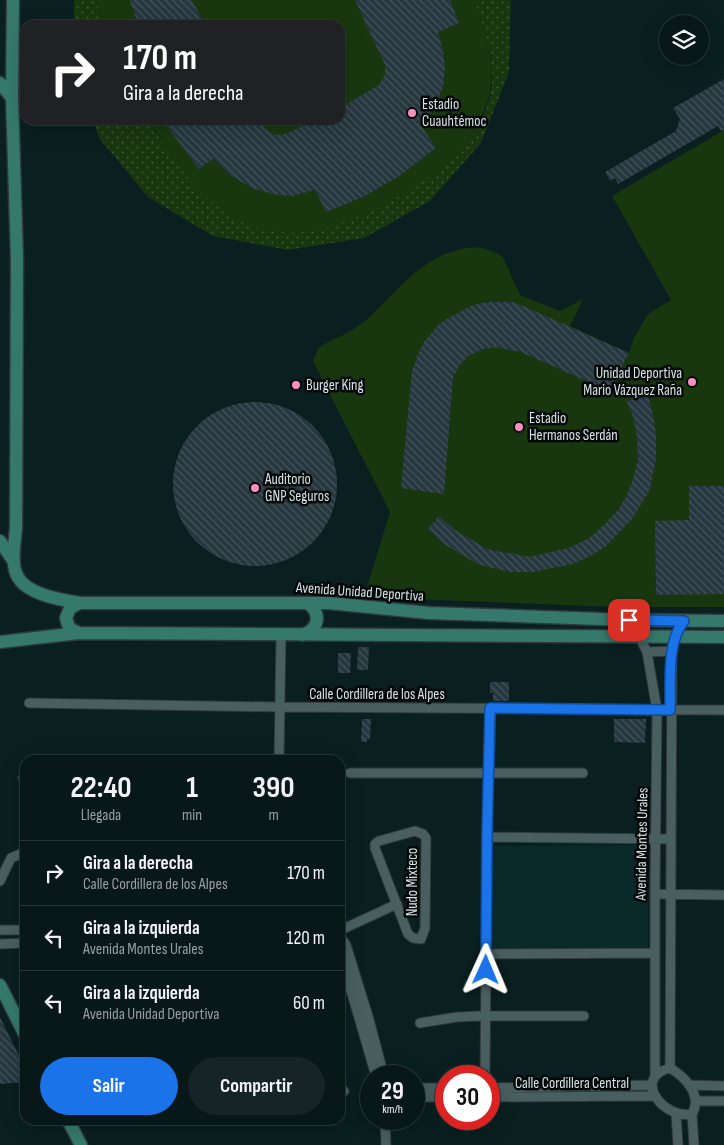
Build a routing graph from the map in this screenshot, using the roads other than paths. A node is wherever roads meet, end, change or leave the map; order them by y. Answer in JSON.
{"nodes":[{"id":1,"x":13,"y":0,"type":"edge"},
{"id":2,"x":0,"y":83,"type":"edge"},
{"id":3,"x":12,"y":98,"type":"junction"},
{"id":4,"x":16,"y":527,"type":"junction"},
{"id":5,"x":1,"y":543,"type":"edge"},
{"id":6,"x":14,"y":562,"type":"junction"},
{"id":7,"x":80,"y":603,"type":"junction"},
{"id":8,"x":309,"y":604,"type":"junction"},
{"id":9,"x":629,"y":620,"type":"junction"},
{"id":10,"x":684,"y":621,"type":"junction"},
{"id":11,"x":724,"y":621,"type":"edge"},
{"id":12,"x":79,"y":634,"type":"junction"},
{"id":13,"x":281,"y":635,"type":"junction"},
{"id":14,"x":302,"y":635,"type":"junction"},
{"id":15,"x":640,"y":636,"type":"junction"},
{"id":16,"x":676,"y":637,"type":"junction"},
{"id":17,"x":724,"y":637,"type":"edge"},
{"id":18,"x":0,"y":642,"type":"edge"},
{"id":19,"x":672,"y":651,"type":"junction"},
{"id":20,"x":646,"y":652,"type":"junction"},
{"id":21,"x":29,"y":703,"type":"dead end"},
{"id":22,"x":279,"y":707,"type":"junction"},
{"id":23,"x":490,"y":708,"type":"junction"},
{"id":24,"x":657,"y":710,"type":"junction"},
{"id":25,"x":670,"y":710,"type":"junction"},
{"id":26,"x":724,"y":710,"type":"edge"},
{"id":27,"x":279,"y":755,"type":"edge"},
{"id":28,"x":350,"y":773,"type":"dead end"},
{"id":29,"x":583,"y":773,"type":"dead end"},
{"id":30,"x":488,"y":774,"type":"junction"},
{"id":31,"x":487,"y":837,"type":"junction"},
{"id":32,"x":655,"y":839,"type":"junction"},
{"id":33,"x":670,"y":839,"type":"junction"},
{"id":34,"x":20,"y":854,"type":"edge"},
{"id":35,"x":0,"y":881,"type":"edge"},
{"id":36,"x":655,"y":894,"type":"junction"},
{"id":37,"x":670,"y":895,"type":"junction"},
{"id":38,"x":724,"y":896,"type":"edge"},
{"id":39,"x":397,"y":904,"type":"junction"},
{"id":40,"x":345,"y":928,"type":"edge"},
{"id":41,"x":0,"y":930,"type":"edge"},
{"id":42,"x":20,"y":930,"type":"edge"},
{"id":43,"x":345,"y":942,"type":"edge"},
{"id":44,"x":20,"y":943,"type":"edge"},
{"id":45,"x":0,"y":944,"type":"edge"},
{"id":46,"x":655,"y":952,"type":"junction"},
{"id":47,"x":487,"y":954,"type":"junction"},
{"id":48,"x":345,"y":970,"type":"edge"},
{"id":49,"x":0,"y":985,"type":"edge"},
{"id":50,"x":486,"y":1016,"type":"junction"},
{"id":51,"x":584,"y":1016,"type":"dead end"},
{"id":52,"x":420,"y":1023,"type":"dead end"},
{"id":53,"x":20,"y":1026,"type":"edge"},
{"id":54,"x":373,"y":1065,"type":"edge"},
{"id":55,"x":381,"y":1065,"type":"edge"},
{"id":56,"x":485,"y":1065,"type":"edge"},
{"id":57,"x":670,"y":1068,"type":"junction"},
{"id":58,"x":655,"y":1074,"type":"junction"},
{"id":59,"x":652,"y":1085,"type":"junction"},
{"id":60,"x":690,"y":1085,"type":"junction"},
{"id":61,"x":724,"y":1086,"type":"edge"},
{"id":62,"x":500,"y":1088,"type":"edge"},
{"id":63,"x":655,"y":1096,"type":"junction"},
{"id":64,"x":500,"y":1097,"type":"edge"},
{"id":65,"x":696,"y":1101,"type":"junction"},
{"id":66,"x":724,"y":1101,"type":"edge"},
{"id":67,"x":676,"y":1114,"type":"junction"},
{"id":68,"x":692,"y":1114,"type":"junction"},
{"id":69,"x":71,"y":1125,"type":"edge"},
{"id":70,"x":385,"y":1130,"type":"edge"},
{"id":71,"x":81,"y":1145,"type":"edge"},
{"id":72,"x":386,"y":1145,"type":"edge"},
{"id":73,"x":678,"y":1145,"type":"edge"},
{"id":74,"x":694,"y":1145,"type":"edge"}],
"edges":[{"from":1,"to":3,"type":"street","name":"Avenida Unidad Deportiva"},
{"from":2,"to":3,"type":"street"},
{"from":3,"to":4,"type":"street","name":"Avenida Unidad Deportiva"},
{"from":4,"to":5,"type":"street"},
{"from":4,"to":6,"type":"street","name":"Avenida Unidad Deportiva"},
{"from":5,"to":6,"type":"street","name":"Avenida Unidad Deportiva"},
{"from":6,"to":7,"type":"street","name":"Avenida Unidad Deportiva"},
{"from":7,"to":8,"type":"street","name":"Avenida Unidad Deportiva"},
{"from":7,"to":12,"type":"street"},
{"from":8,"to":9,"type":"street","name":"Avenida Unidad Deportiva"},
{"from":8,"to":14,"type":"street"},
{"from":9,"to":10,"type":"street","name":"Avenida Unidad Deportiva"},
{"from":9,"to":15,"type":"street","name":"Avenida Montes Urales"},
{"from":10,"to":11,"type":"street","name":"Avenida Unidad Deportiva"},
{"from":10,"to":16,"type":"street","name":"Avenida Montes Urales"},
{"from":12,"to":13,"type":"street"},
{"from":12,"to":18,"type":"street"},
{"from":13,"to":14,"type":"street"},
{"from":13,"to":22,"type":"street"},
{"from":14,"to":15,"type":"street"},
{"from":15,"to":16,"type":"street"},
{"from":15,"to":20,"type":"street","name":"Avenida Montes Urales"},
{"from":16,"to":17,"type":"street"},
{"from":16,"to":19,"type":"street","name":"Avenida Montes Urales"},
{"from":19,"to":20,"type":"street"},
{"from":19,"to":25,"type":"street","name":"Avenida Montes Urales"},
{"from":20,"to":24,"type":"street","name":"Avenida Montes Urales"},
{"from":21,"to":22,"type":"street","name":"Calle Cordillera de los Alpes"},
{"from":22,"to":23,"type":"street","name":"Calle Cordillera de los Alpes"},
{"from":22,"to":27,"type":"street"},
{"from":23,"to":24,"type":"street","name":"Calle Cordillera de los Alpes"},
{"from":23,"to":30,"type":"street"},
{"from":24,"to":25,"type":"street","name":"Calle Cordillera de los Alpes"},
{"from":24,"to":32,"type":"street","name":"Avenida Montes Urales"},
{"from":25,"to":26,"type":"street","name":"Calle Cordillera de los Alpes"},
{"from":25,"to":33,"type":"street","name":"Avenida Montes Urales"},
{"from":28,"to":30,"type":"street"},
{"from":29,"to":30,"type":"street"},
{"from":30,"to":31,"type":"street"},
{"from":31,"to":32,"type":"street"},
{"from":31,"to":47,"type":"street"},
{"from":32,"to":33,"type":"street"},
{"from":32,"to":36,"type":"street","name":"Avenida Montes Urales"},
{"from":33,"to":37,"type":"street","name":"Avenida Montes Urales"},
{"from":34,"to":35,"type":"street"},
{"from":36,"to":37,"type":"street"},
{"from":36,"to":46,"type":"street","name":"Avenida Montes Urales"},
{"from":37,"to":38,"type":"street"},
{"from":37,"to":57,"type":"street","name":"Avenida Montes Urales"},
{"from":39,"to":39,"type":"street","name":"Nudo Mixteco"},
{"from":39,"to":40,"type":"street","name":"Nudo Mixteco"},
{"from":41,"to":42,"type":"street"},
{"from":43,"to":55,"type":"street"},
{"from":44,"to":45,"type":"street"},
{"from":46,"to":47,"type":"street"},
{"from":46,"to":58,"type":"street","name":"Avenida Montes Urales"},
{"from":47,"to":50,"type":"street"},
{"from":48,"to":54,"type":"street"},
{"from":49,"to":53,"type":"street"},
{"from":50,"to":51,"type":"street"},
{"from":50,"to":52,"type":"street"},
{"from":50,"to":56,"type":"street"},
{"from":57,"to":58,"type":"street"},
{"from":57,"to":60,"type":"street"},
{"from":58,"to":59,"type":"street"},
{"from":59,"to":62,"type":"street","name":"Calle Cordillera Central"},
{"from":59,"to":63,"type":"street"},
{"from":60,"to":61,"type":"street"},
{"from":60,"to":65,"type":"street"},
{"from":63,"to":64,"type":"street","name":"Calle Cordillera Central"},
{"from":63,"to":67,"type":"street"},
{"from":65,"to":66,"type":"street"},
{"from":65,"to":68,"type":"street"},
{"from":67,"to":68,"type":"street"},
{"from":67,"to":73,"type":"street"},
{"from":68,"to":74,"type":"street"},
{"from":69,"to":71,"type":"street"},
{"from":70,"to":72,"type":"street"}]}
